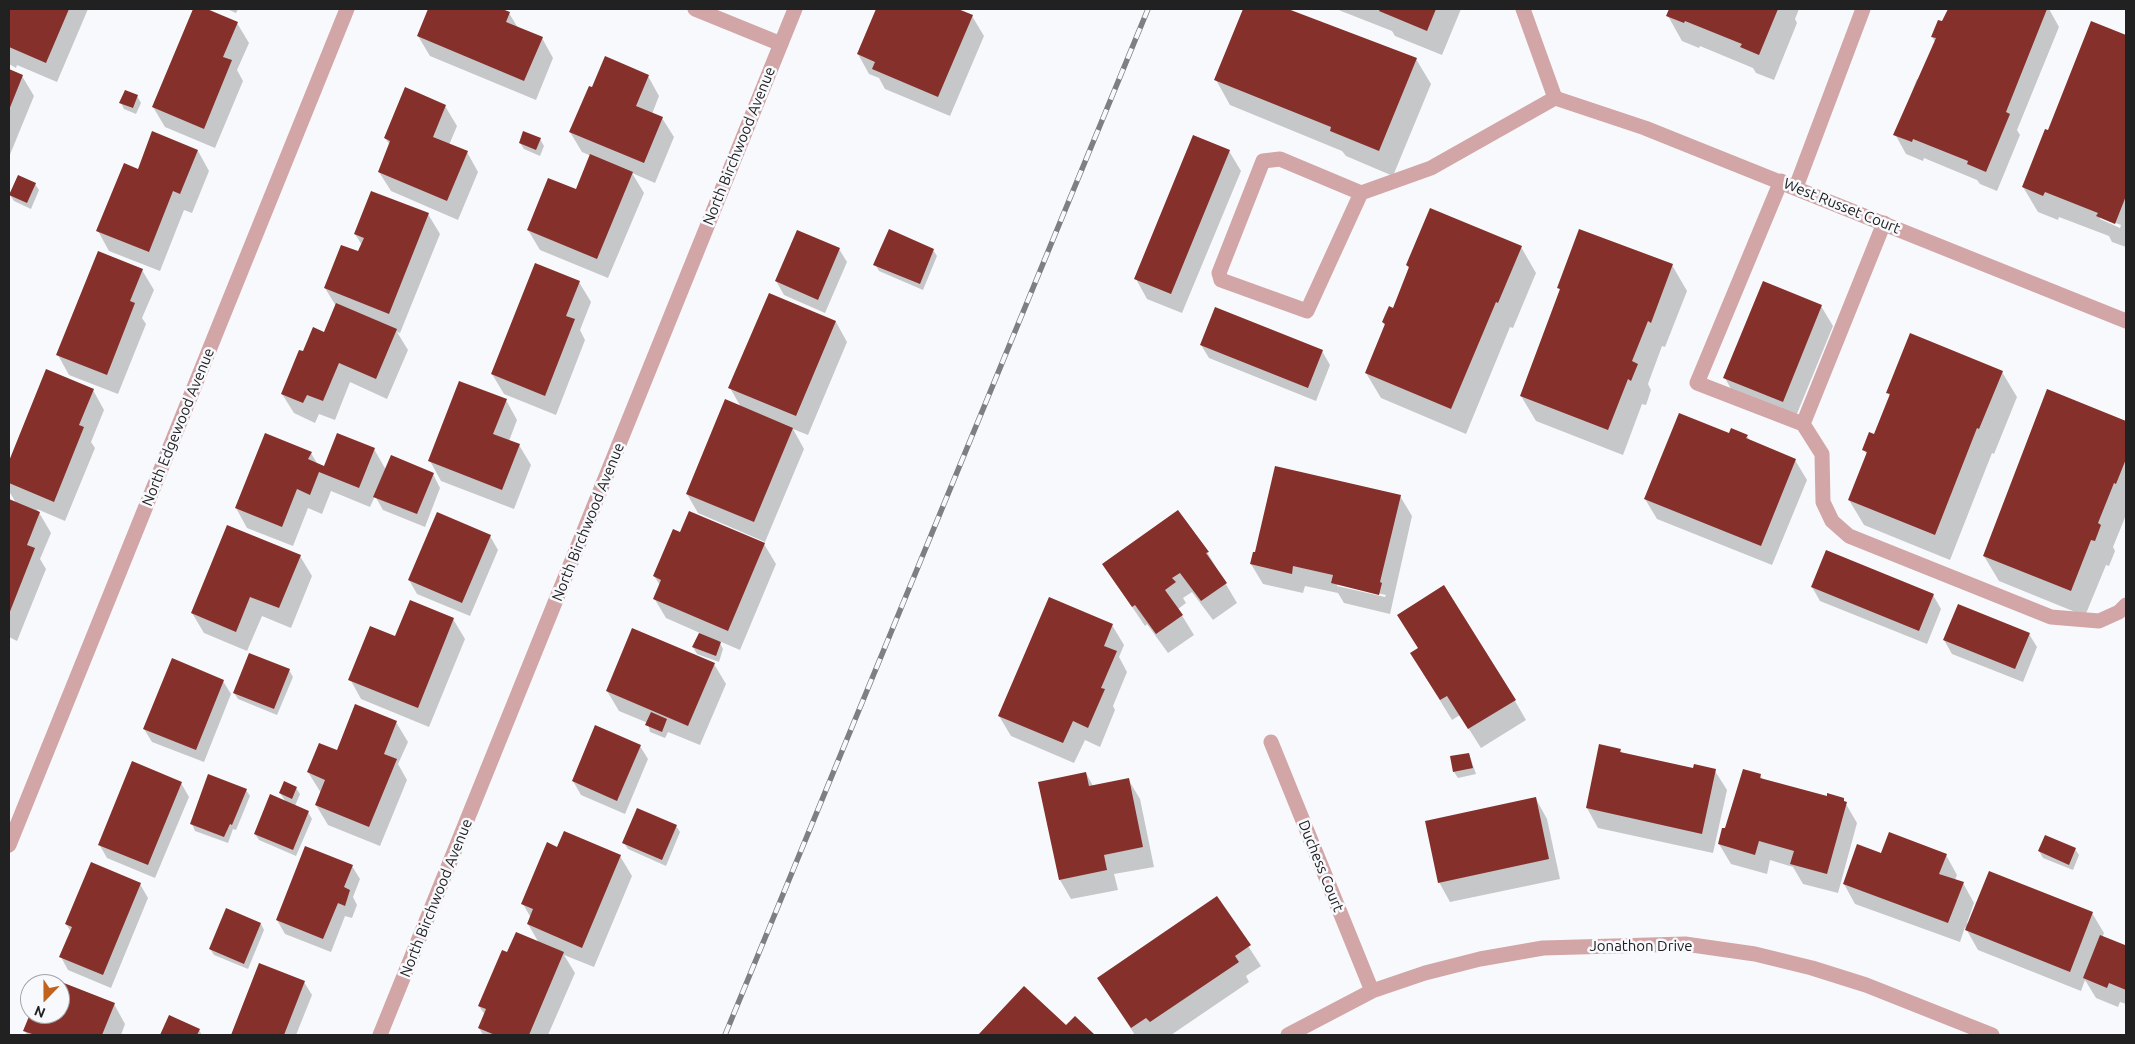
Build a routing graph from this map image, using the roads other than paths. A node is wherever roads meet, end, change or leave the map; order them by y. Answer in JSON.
{"nodes":[{"id":1,"x":347,"y":9,"type":"edge"},
{"id":2,"x":694,"y":9,"type":"edge"},
{"id":3,"x":795,"y":9,"type":"edge"},
{"id":4,"x":1523,"y":9,"type":"edge"},
{"id":5,"x":1863,"y":9,"type":"edge"},
{"id":6,"x":781,"y":44,"type":"junction"},
{"id":7,"x":1555,"y":98,"type":"junction"},
{"id":8,"x":1781,"y":181,"type":"junction"},
{"id":9,"x":1796,"y":188,"type":"junction"},
{"id":10,"x":1361,"y":193,"type":"junction"},
{"id":11,"x":1884,"y":223,"type":"junction"},
{"id":12,"x":2125,"y":317,"type":"edge"},
{"id":13,"x":1803,"y":424,"type":"junction"},
{"id":14,"x":2126,"y":605,"type":"edge"},
{"id":15,"x":1272,"y":742,"type":"dead end"},
{"id":16,"x":9,"y":845,"type":"edge"},
{"id":17,"x":1372,"y":991,"type":"junction"},
{"id":18,"x":380,"y":1035,"type":"edge"},
{"id":19,"x":1288,"y":1035,"type":"edge"},
{"id":20,"x":1992,"y":1035,"type":"edge"}],
"edges":[{"from":1,"to":16,"type":"street","name":"North Edgewood Avenue"},
{"from":2,"to":6,"type":"street"},
{"from":3,"to":6,"type":"street","name":"North Birchwood Avenue"},
{"from":4,"to":7,"type":"street"},
{"from":5,"to":9,"type":"street"},
{"from":6,"to":18,"type":"street","name":"North Birchwood Avenue"},
{"from":7,"to":8,"type":"street","name":"West Russet Court"},
{"from":7,"to":10,"type":"street"},
{"from":8,"to":9,"type":"street","name":"West Russet Court"},
{"from":8,"to":13,"type":"street"},
{"from":9,"to":11,"type":"street","name":"West Russet Court"},
{"from":10,"to":10,"type":"street"},
{"from":11,"to":12,"type":"street","name":"West Russet Court"},
{"from":11,"to":13,"type":"street"},
{"from":13,"to":14,"type":"street"},
{"from":15,"to":17,"type":"street","name":"Duchess Court"},
{"from":17,"to":19,"type":"street","name":"Jonathon Drive"},
{"from":17,"to":20,"type":"street","name":"Jonathon Drive"}]}
